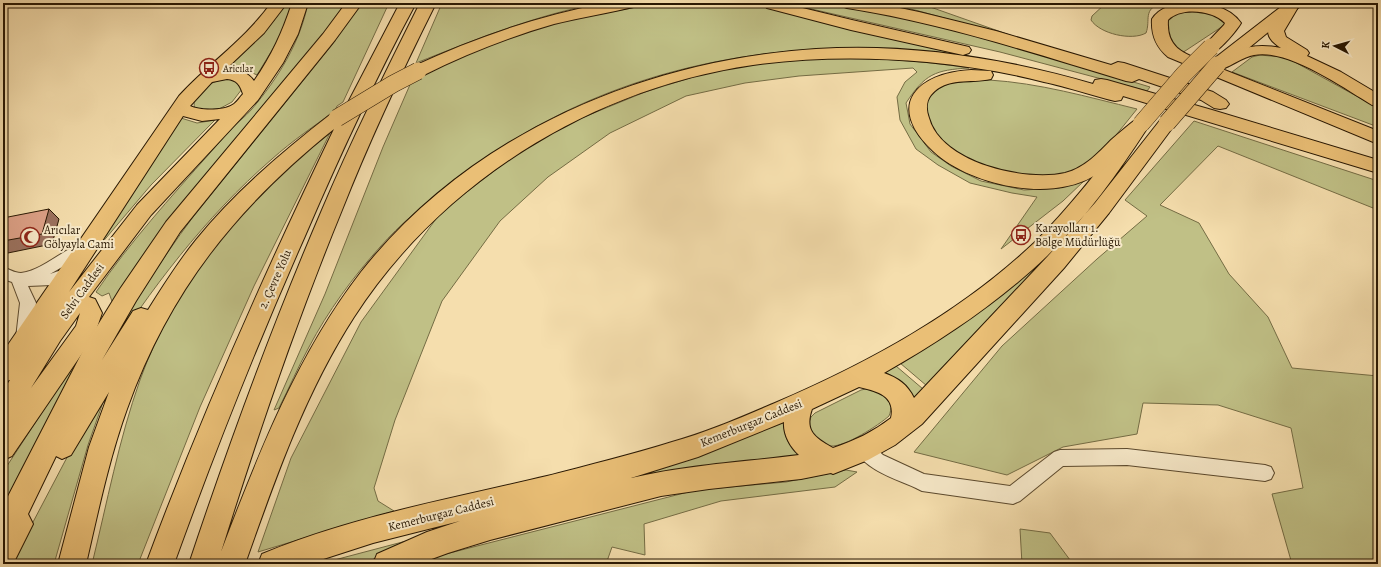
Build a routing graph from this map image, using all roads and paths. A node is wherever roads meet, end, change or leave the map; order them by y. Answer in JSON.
{"nodes":[{"id":1,"x":279,"y":3,"type":"edge"},
{"id":2,"x":300,"y":3,"type":"edge"},
{"id":3,"x":354,"y":3,"type":"edge"},
{"id":4,"x":408,"y":3,"type":"edge"},
{"id":5,"x":428,"y":3,"type":"edge"},
{"id":6,"x":632,"y":3,"type":"edge"},
{"id":7,"x":847,"y":3,"type":"edge"},
{"id":8,"x":927,"y":3,"type":"edge"},
{"id":9,"x":772,"y":5,"type":"dead end"},
{"id":10,"x":1288,"y":5,"type":"edge"},
{"id":11,"x":1211,"y":47,"type":"junction"},
{"id":12,"x":1217,"y":65,"type":"junction"},
{"id":13,"x":204,"y":79,"type":"junction"},
{"id":14,"x":1378,"y":94,"type":"edge"},
{"id":15,"x":1115,"y":96,"type":"junction"},
{"id":16,"x":1378,"y":101,"type":"edge"},
{"id":17,"x":246,"y":102,"type":"junction"},
{"id":18,"x":1220,"y":104,"type":"junction"},
{"id":19,"x":179,"y":108,"type":"junction"},
{"id":20,"x":1141,"y":124,"type":"junction"},
{"id":21,"x":1249,"y":127,"type":"junction"},
{"id":22,"x":1374,"y":135,"type":"edge"},
{"id":23,"x":1378,"y":153,"type":"edge"},
{"id":24,"x":1378,"y":167,"type":"edge"},
{"id":25,"x":223,"y":221,"type":"junction"},
{"id":26,"x":124,"y":234,"type":"junction"},
{"id":27,"x":90,"y":244,"type":"junction"},
{"id":28,"x":70,"y":273,"type":"junction"},
{"id":29,"x":3,"y":274,"type":"edge"},
{"id":30,"x":18,"y":279,"type":"junction"},
{"id":31,"x":73,"y":303,"type":"junction"},
{"id":32,"x":41,"y":315,"type":"junction"},
{"id":33,"x":23,"y":341,"type":"junction"},
{"id":34,"x":3,"y":372,"type":"edge"},
{"id":35,"x":857,"y":376,"type":"junction"},
{"id":36,"x":802,"y":403,"type":"junction"},
{"id":37,"x":3,"y":413,"type":"edge"},
{"id":38,"x":902,"y":426,"type":"junction"},
{"id":39,"x":3,"y":448,"type":"edge"},
{"id":40,"x":864,"y":449,"type":"junction"},
{"id":41,"x":833,"y":462,"type":"junction"},
{"id":42,"x":1265,"y":473,"type":"dead end"},
{"id":43,"x":3,"y":535,"type":"edge"},
{"id":44,"x":3,"y":554,"type":"edge"},
{"id":45,"x":72,"y":564,"type":"edge"},
{"id":46,"x":160,"y":564,"type":"edge"},
{"id":47,"x":203,"y":564,"type":"edge"},
{"id":48,"x":231,"y":564,"type":"edge"},
{"id":49,"x":272,"y":564,"type":"edge"},
{"id":50,"x":387,"y":564,"type":"edge"}],
"edges":[{"from":1,"to":13,"type":"main road","name":"Selvi Caddesi"},
{"from":2,"to":17,"type":"main road","name":"Selvi Caddesi"},
{"from":3,"to":43,"type":"main road"},
{"from":4,"to":46,"type":"main road","name":"2. Çevre Yolu"},
{"from":5,"to":47,"type":"main road"},
{"from":6,"to":25,"type":"main road","bridge":true},
{"from":7,"to":18,"type":"main road"},
{"from":8,"to":18,"type":"main road"},
{"from":9,"to":21,"type":"main road"},
{"from":10,"to":11,"type":"main road"},
{"from":10,"to":12,"type":"main road"},
{"from":10,"to":14,"type":"main road"},
{"from":11,"to":20,"type":"main road","bridge":true},
{"from":11,"to":22,"type":"main road"},
{"from":12,"to":16,"type":"main road"},
{"from":12,"to":38,"type":"main road","name":"Kemerburgaz Caddesi","bridge":true},
{"from":13,"to":17,"type":"main road"},
{"from":13,"to":19,"type":"main road","name":"Selvi Caddesi"},
{"from":15,"to":20,"type":"main road"},
{"from":15,"to":21,"type":"main road"},
{"from":15,"to":48,"type":"main road"},
{"from":17,"to":19,"type":"main road"},
{"from":17,"to":26,"type":"main road","name":"Selvi Caddesi"},
{"from":18,"to":23,"type":"main road"},
{"from":19,"to":27,"type":"main road","name":"Selvi Caddesi"},
{"from":20,"to":35,"type":"main road","name":"Kemerburgaz Caddesi"},
{"from":21,"to":24,"type":"main road"},
{"from":25,"to":44,"type":"main road"},
{"from":25,"to":45,"type":"main road"},
{"from":26,"to":28,"type":"main road"},
{"from":26,"to":31,"type":"main road","name":"Selvi Caddesi"},
{"from":27,"to":28,"type":"main road","name":"Selvi Caddesi"},
{"from":27,"to":30,"type":"street"},
{"from":28,"to":30,"type":"street"},
{"from":28,"to":32,"type":"main road","name":"Selvi Caddesi"},
{"from":29,"to":30,"type":"street"},
{"from":30,"to":33,"type":"street"},
{"from":31,"to":32,"type":"main road"},
{"from":31,"to":37,"type":"main road","name":"Selvi Caddesi"},
{"from":31,"to":39,"type":"main road"},
{"from":32,"to":33,"type":"main road","name":"Selvi Caddesi"},
{"from":33,"to":34,"type":"main road","name":"Selvi Caddesi"},
{"from":35,"to":36,"type":"main road","name":"Kemerburgaz Caddesi"},
{"from":35,"to":38,"type":"main road"},
{"from":36,"to":41,"type":"main road"},
{"from":36,"to":49,"type":"main road","name":"Kemerburgaz Caddesi"},
{"from":38,"to":40,"type":"main road","name":"Kemerburgaz Caddesi"},
{"from":40,"to":41,"type":"main road","name":"Kemerburgaz Caddesi"},
{"from":40,"to":42,"type":"street"},
{"from":41,"to":50,"type":"main road","name":"Kemerburgaz Caddesi"}]}
